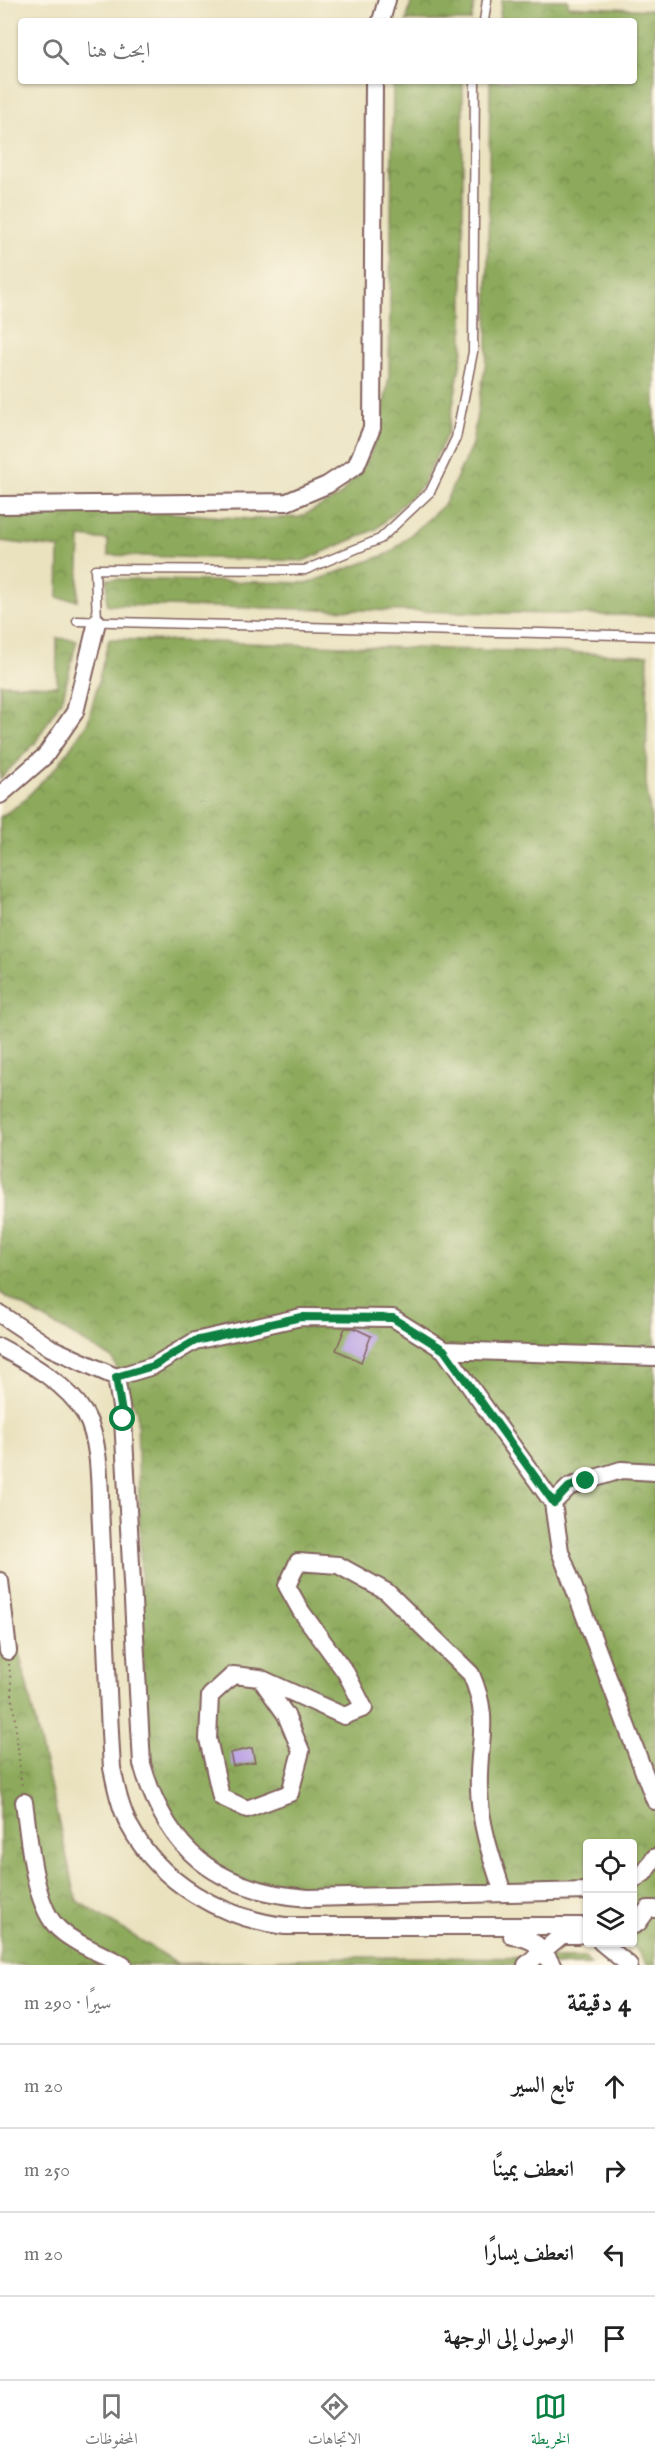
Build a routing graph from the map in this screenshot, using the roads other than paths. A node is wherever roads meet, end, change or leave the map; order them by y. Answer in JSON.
{"nodes":[{"id":1,"x":387,"y":0,"type":"edge"},
{"id":2,"x":487,"y":0,"type":"edge"},
{"id":3,"x":382,"y":18,"type":"edge"},
{"id":4,"x":484,"y":18,"type":"edge"},
{"id":5,"x":374,"y":84,"type":"edge"},
{"id":6,"x":475,"y":84,"type":"edge"},
{"id":7,"x":0,"y":505,"type":"edge"},
{"id":8,"x":77,"y":621,"type":"dead end"},
{"id":9,"x":97,"y":622,"type":"junction"},
{"id":10,"x":655,"y":636,"type":"edge"},
{"id":11,"x":0,"y":795,"type":"edge"},
{"id":12,"x":0,"y":1314,"type":"edge"},
{"id":13,"x":0,"y":1347,"type":"edge"},
{"id":14,"x":444,"y":1350,"type":"junction"},
{"id":15,"x":655,"y":1357,"type":"edge"},
{"id":16,"x":116,"y":1377,"type":"junction"},
{"id":17,"x":655,"y":1472,"type":"edge"},
{"id":18,"x":554,"y":1503,"type":"junction"},
{"id":19,"x":0,"y":1581,"type":"edge"},
{"id":20,"x":8,"y":1651,"type":"road end"},
{"id":21,"x":260,"y":1678,"type":"junction"},
{"id":22,"x":24,"y":1802,"type":"road end"},
{"id":23,"x":655,"y":1802,"type":"edge"},
{"id":24,"x":655,"y":1857,"type":"edge"},
{"id":25,"x":637,"y":1878,"type":"edge"},
{"id":26,"x":583,"y":1891,"type":"edge"},
{"id":27,"x":503,"y":1893,"type":"junction"},
{"id":28,"x":655,"y":1909,"type":"edge"},
{"id":29,"x":637,"y":1921,"type":"edge"},
{"id":30,"x":583,"y":1926,"type":"edge"},
{"id":31,"x":512,"y":1936,"type":"dead end"},
{"id":32,"x":583,"y":1936,"type":"edge"},
{"id":33,"x":608,"y":1947,"type":"edge"},
{"id":34,"x":544,"y":1950,"type":"junction"},
{"id":35,"x":123,"y":1965,"type":"edge"},
{"id":36,"x":526,"y":1965,"type":"edge"},
{"id":37,"x":552,"y":1965,"type":"edge"},
{"id":38,"x":628,"y":1965,"type":"edge"}],
"edges":[{"from":1,"to":3,"type":"street"},
{"from":2,"to":4,"type":"lane"},
{"from":5,"to":7,"type":"street"},
{"from":6,"to":9,"type":"lane"},
{"from":8,"to":9,"type":"lane"},
{"from":9,"to":10,"type":"lane"},
{"from":9,"to":11,"type":"street"},
{"from":12,"to":16,"type":"street"},
{"from":13,"to":30,"type":"street"},
{"from":14,"to":15,"type":"street"},
{"from":14,"to":16,"type":"street"},
{"from":14,"to":18,"type":"street"},
{"from":16,"to":27,"type":"street"},
{"from":17,"to":18,"type":"street"},
{"from":18,"to":23,"type":"street"},
{"from":19,"to":20,"type":"street"},
{"from":21,"to":21,"type":"street"},
{"from":21,"to":27,"type":"street"},
{"from":22,"to":35,"type":"street"},
{"from":24,"to":25,"type":"street"},
{"from":26,"to":27,"type":"street"},
{"from":28,"to":29,"type":"street"},
{"from":31,"to":34,"type":"street"},
{"from":32,"to":34,"type":"street"},
{"from":33,"to":38,"type":"street"},
{"from":34,"to":36,"type":"street"},
{"from":34,"to":37,"type":"street"}]}
